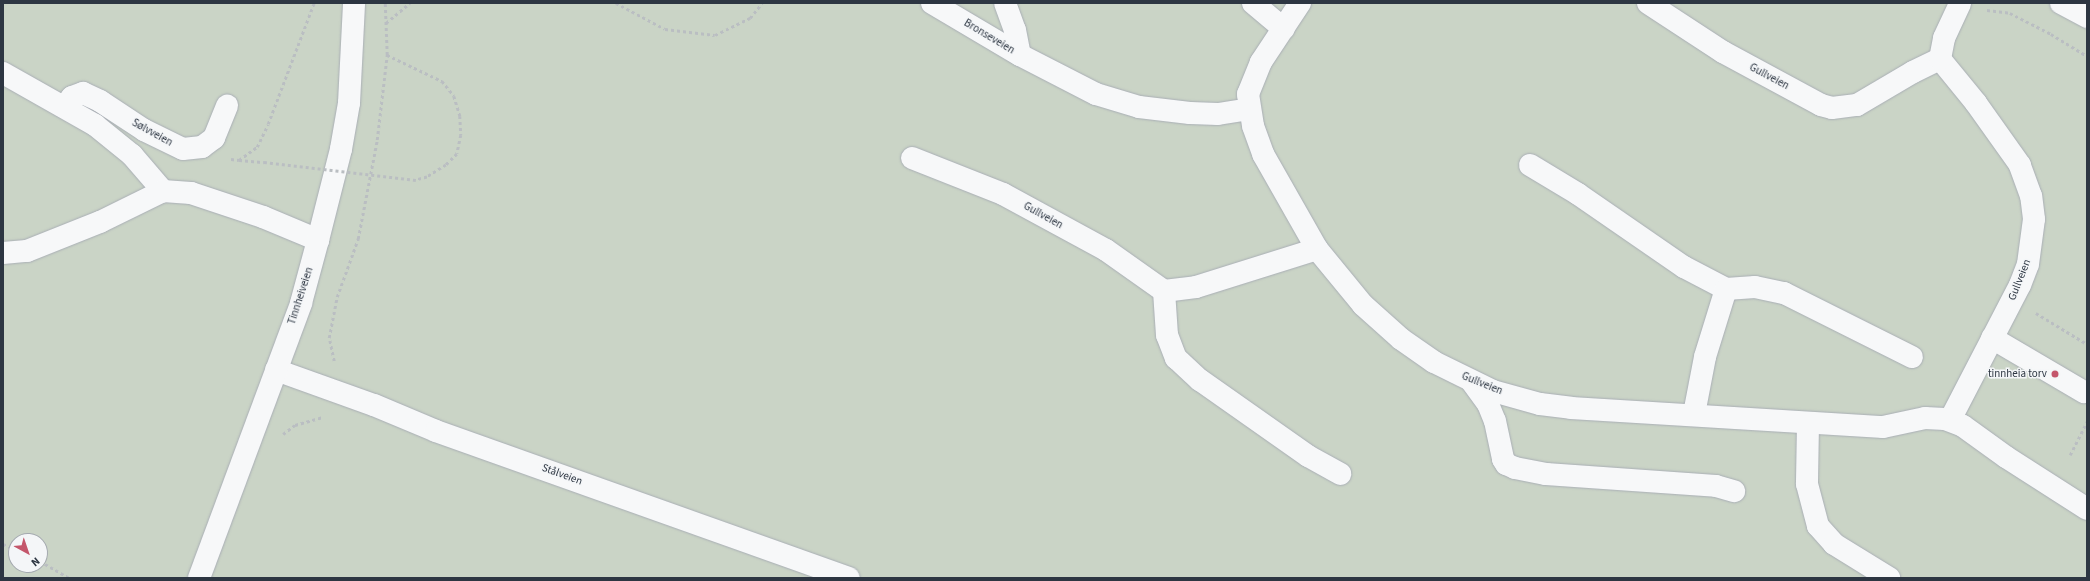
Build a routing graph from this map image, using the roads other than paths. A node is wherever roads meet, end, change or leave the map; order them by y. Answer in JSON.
{"nodes":[{"id":1,"x":354,"y":3,"type":"edge"},
{"id":2,"x":932,"y":3,"type":"edge"},
{"id":3,"x":1005,"y":3,"type":"edge"},
{"id":4,"x":1253,"y":3,"type":"edge"},
{"id":5,"x":1300,"y":3,"type":"edge"},
{"id":6,"x":1648,"y":3,"type":"edge"},
{"id":7,"x":2061,"y":3,"type":"edge"},
{"id":8,"x":1959,"y":4,"type":"edge"},
{"id":9,"x":2087,"y":17,"type":"edge"},
{"id":10,"x":1284,"y":29,"type":"junction"},
{"id":11,"x":1020,"y":55,"type":"junction"},
{"id":12,"x":1940,"y":59,"type":"junction"},
{"id":13,"x":3,"y":73,"type":"edge"},
{"id":14,"x":226,"y":106,"type":"dead end"},
{"id":15,"x":64,"y":107,"type":"junction"},
{"id":16,"x":1250,"y":109,"type":"junction"},
{"id":17,"x":912,"y":158,"type":"dead end"},
{"id":18,"x":1530,"y":166,"type":"dead end"},
{"id":19,"x":163,"y":191,"type":"junction"},
{"id":20,"x":318,"y":240,"type":"junction"},
{"id":21,"x":1317,"y":249,"type":"junction"},
{"id":22,"x":3,"y":253,"type":"edge"},
{"id":23,"x":1726,"y":289,"type":"junction"},
{"id":24,"x":1164,"y":291,"type":"junction"},
{"id":25,"x":1992,"y":338,"type":"junction"},
{"id":26,"x":1912,"y":357,"type":"dead end"},
{"id":27,"x":276,"y":370,"type":"junction"},
{"id":28,"x":1472,"y":382,"type":"junction"},
{"id":29,"x":2084,"y":392,"type":"dead end"},
{"id":30,"x":1694,"y":414,"type":"junction"},
{"id":31,"x":1950,"y":420,"type":"junction"},
{"id":32,"x":1808,"y":424,"type":"junction"},
{"id":33,"x":1340,"y":474,"type":"dead end"},
{"id":34,"x":1734,"y":491,"type":"dead end"},
{"id":35,"x":2087,"y":509,"type":"edge"},
{"id":36,"x":199,"y":578,"type":"edge"},
{"id":37,"x":849,"y":578,"type":"edge"},
{"id":38,"x":1889,"y":578,"type":"edge"}],
"edges":[{"from":1,"to":20,"type":"street","name":"Tinnheiveien"},
{"from":2,"to":11,"type":"street","name":"Bronseveien"},
{"from":3,"to":11,"type":"street","name":"Bronseveien"},
{"from":4,"to":10,"type":"street"},
{"from":5,"to":10,"type":"street","name":"Gullveien"},
{"from":6,"to":12,"type":"street","name":"Gullveien"},
{"from":7,"to":9,"type":"street"},
{"from":8,"to":12,"type":"street"},
{"from":10,"to":16,"type":"street","name":"Gullveien"},
{"from":11,"to":16,"type":"street"},
{"from":12,"to":25,"type":"street","name":"Gullveien"},
{"from":13,"to":15,"type":"street"},
{"from":14,"to":15,"type":"street","name":"Sølvveien"},
{"from":15,"to":19,"type":"street"},
{"from":16,"to":21,"type":"street","name":"Gullveien"},
{"from":17,"to":24,"type":"street","name":"Gullveien"},
{"from":18,"to":23,"type":"street"},
{"from":19,"to":20,"type":"street"},
{"from":19,"to":22,"type":"street"},
{"from":20,"to":27,"type":"street","name":"Tinnheiveien"},
{"from":21,"to":24,"type":"street"},
{"from":21,"to":28,"type":"street","name":"Gullveien"},
{"from":23,"to":26,"type":"street"},
{"from":23,"to":30,"type":"street"},
{"from":24,"to":33,"type":"street"},
{"from":25,"to":29,"type":"street"},
{"from":25,"to":31,"type":"street","name":"Gullveien"},
{"from":27,"to":36,"type":"street","name":"Tinnheiveien"},
{"from":27,"to":37,"type":"street","name":"Stålveien"},
{"from":28,"to":30,"type":"street","name":"Gullveien"},
{"from":28,"to":34,"type":"street"},
{"from":30,"to":32,"type":"street","name":"Gullveien"},
{"from":31,"to":32,"type":"street","name":"Gullveien"},
{"from":31,"to":35,"type":"street","name":"Gullveien"},
{"from":32,"to":38,"type":"street"}]}
